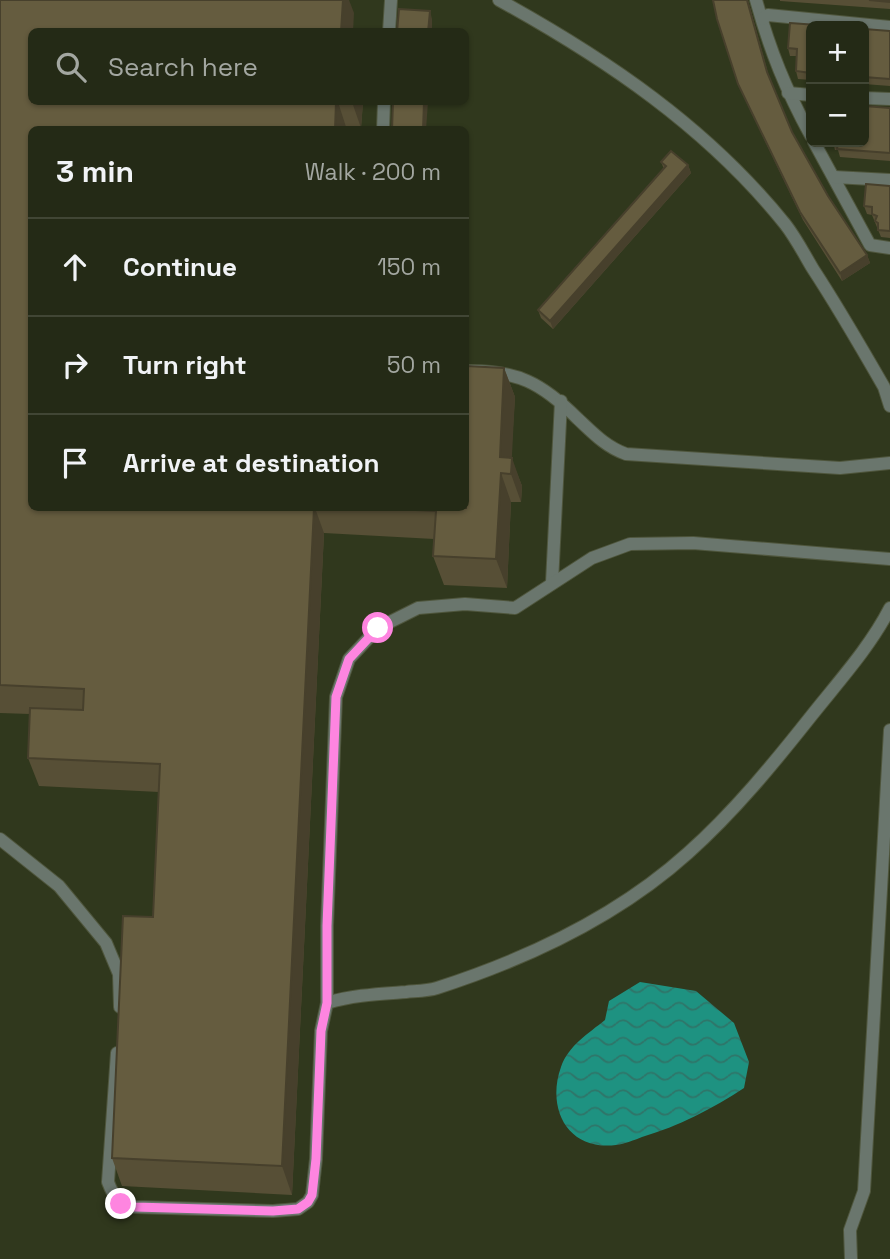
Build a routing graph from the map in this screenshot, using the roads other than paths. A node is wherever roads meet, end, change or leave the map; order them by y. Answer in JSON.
{"nodes":[{"id":1,"x":391,"y":0,"type":"edge"},
{"id":2,"x":499,"y":0,"type":"edge"},
{"id":3,"x":756,"y":0,"type":"edge"},
{"id":4,"x":762,"y":19,"type":"junction"},
{"id":5,"x":890,"y":27,"type":"edge"},
{"id":6,"x":389,"y":28,"type":"edge"},
{"id":7,"x":788,"y":93,"type":"junction"},
{"id":8,"x":806,"y":95,"type":"edge"},
{"id":9,"x":869,"y":98,"type":"edge"},
{"id":10,"x":890,"y":99,"type":"edge"},
{"id":11,"x":384,"y":105,"type":"edge"},
{"id":12,"x":383,"y":126,"type":"edge"},
{"id":13,"x":806,"y":127,"type":"edge"},
{"id":14,"x":817,"y":147,"type":"edge"},
{"id":15,"x":834,"y":177,"type":"junction"},
{"id":16,"x":890,"y":180,"type":"edge"},
{"id":17,"x":890,"y":248,"type":"edge"},
{"id":18,"x":469,"y":370,"type":"edge"},
{"id":19,"x":561,"y":401,"type":"junction"},
{"id":20,"x":890,"y":407,"type":"edge"},
{"id":21,"x":890,"y":463,"type":"edge"},
{"id":22,"x":890,"y":559,"type":"edge"},
{"id":23,"x":552,"y":583,"type":"junction"},
{"id":24,"x":890,"y":608,"type":"edge"},
{"id":25,"x":890,"y":730,"type":"edge"},
{"id":26,"x":0,"y":839,"type":"edge"},
{"id":27,"x":327,"y":1003,"type":"junction"},
{"id":28,"x":120,"y":1018,"type":"edge"},
{"id":29,"x":118,"y":1044,"type":"edge"},
{"id":30,"x":851,"y":1259,"type":"edge"}],
"edges":[{"from":1,"to":6,"type":"lane"},
{"from":2,"to":20,"type":"lane"},
{"from":3,"to":4,"type":"lane"},
{"from":4,"to":5,"type":"lane"},
{"from":4,"to":7,"type":"lane"},
{"from":7,"to":8,"type":"lane"},
{"from":7,"to":13,"type":"lane"},
{"from":9,"to":10,"type":"lane"},
{"from":11,"to":12,"type":"lane"},
{"from":14,"to":15,"type":"lane"},
{"from":15,"to":16,"type":"lane"},
{"from":15,"to":17,"type":"lane"},
{"from":18,"to":19,"type":"lane"},
{"from":19,"to":21,"type":"lane"},
{"from":19,"to":23,"type":"lane"},
{"from":22,"to":23,"type":"lane"},
{"from":23,"to":27,"type":"lane"},
{"from":24,"to":27,"type":"lane"},
{"from":25,"to":30,"type":"lane"},
{"from":26,"to":28,"type":"lane"},
{"from":27,"to":29,"type":"lane"}]}
